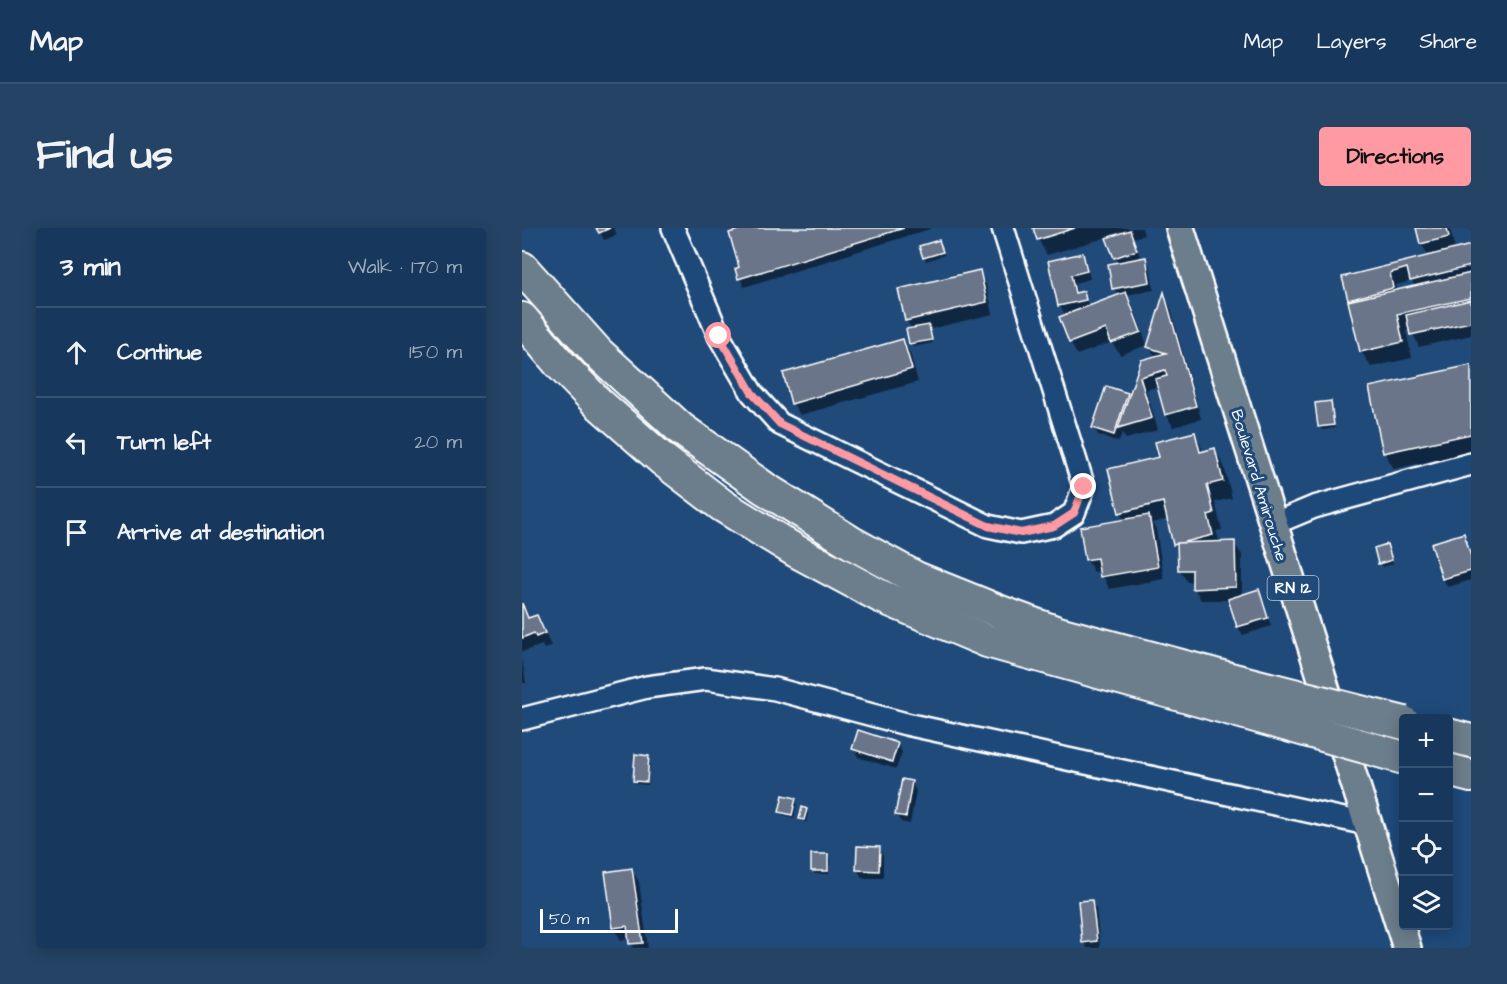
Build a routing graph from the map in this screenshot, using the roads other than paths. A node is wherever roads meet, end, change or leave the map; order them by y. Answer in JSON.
{"nodes":[{"id":1,"x":673,"y":228,"type":"edge"},
{"id":2,"x":1003,"y":228,"type":"edge"},
{"id":3,"x":1180,"y":228,"type":"edge"},
{"id":4,"x":522,"y":268,"type":"edge"},
{"id":5,"x":522,"y":319,"type":"edge"},
{"id":6,"x":522,"y":353,"type":"edge"},
{"id":7,"x":559,"y":363,"type":"junction"},
{"id":8,"x":1471,"y":464,"type":"edge"},
{"id":9,"x":1272,"y":524,"type":"junction"},
{"id":10,"x":1219,"y":691,"type":"junction"},
{"id":11,"x":522,"y":719,"type":"edge"},
{"id":12,"x":1399,"y":722,"type":"edge"},
{"id":13,"x":1399,"y":756,"type":"edge"},
{"id":14,"x":1453,"y":771,"type":"edge"},
{"id":15,"x":1471,"y":776,"type":"edge"},
{"id":16,"x":1367,"y":824,"type":"junction"},
{"id":17,"x":1407,"y":948,"type":"edge"}],
"edges":[{"from":1,"to":2,"type":"street"},
{"from":3,"to":9,"type":"main road","name":"Boulevard Amirouche","number":"RN 12"},
{"from":4,"to":10,"type":"highway"},
{"from":5,"to":7,"type":"highway"},
{"from":6,"to":7,"type":"highway"},
{"from":7,"to":10,"type":"highway"},
{"from":8,"to":9,"type":"street"},
{"from":9,"to":16,"type":"main road","name":"Boulevard Amirouche","number":"RN 12"},
{"from":10,"to":12,"type":"highway","bridge":true},
{"from":10,"to":13,"type":"highway","bridge":true},
{"from":11,"to":16,"type":"street"},
{"from":14,"to":15,"type":"highway"},
{"from":16,"to":17,"type":"main road","name":"Boulevard Amirouche","number":"RN 12"}]}
